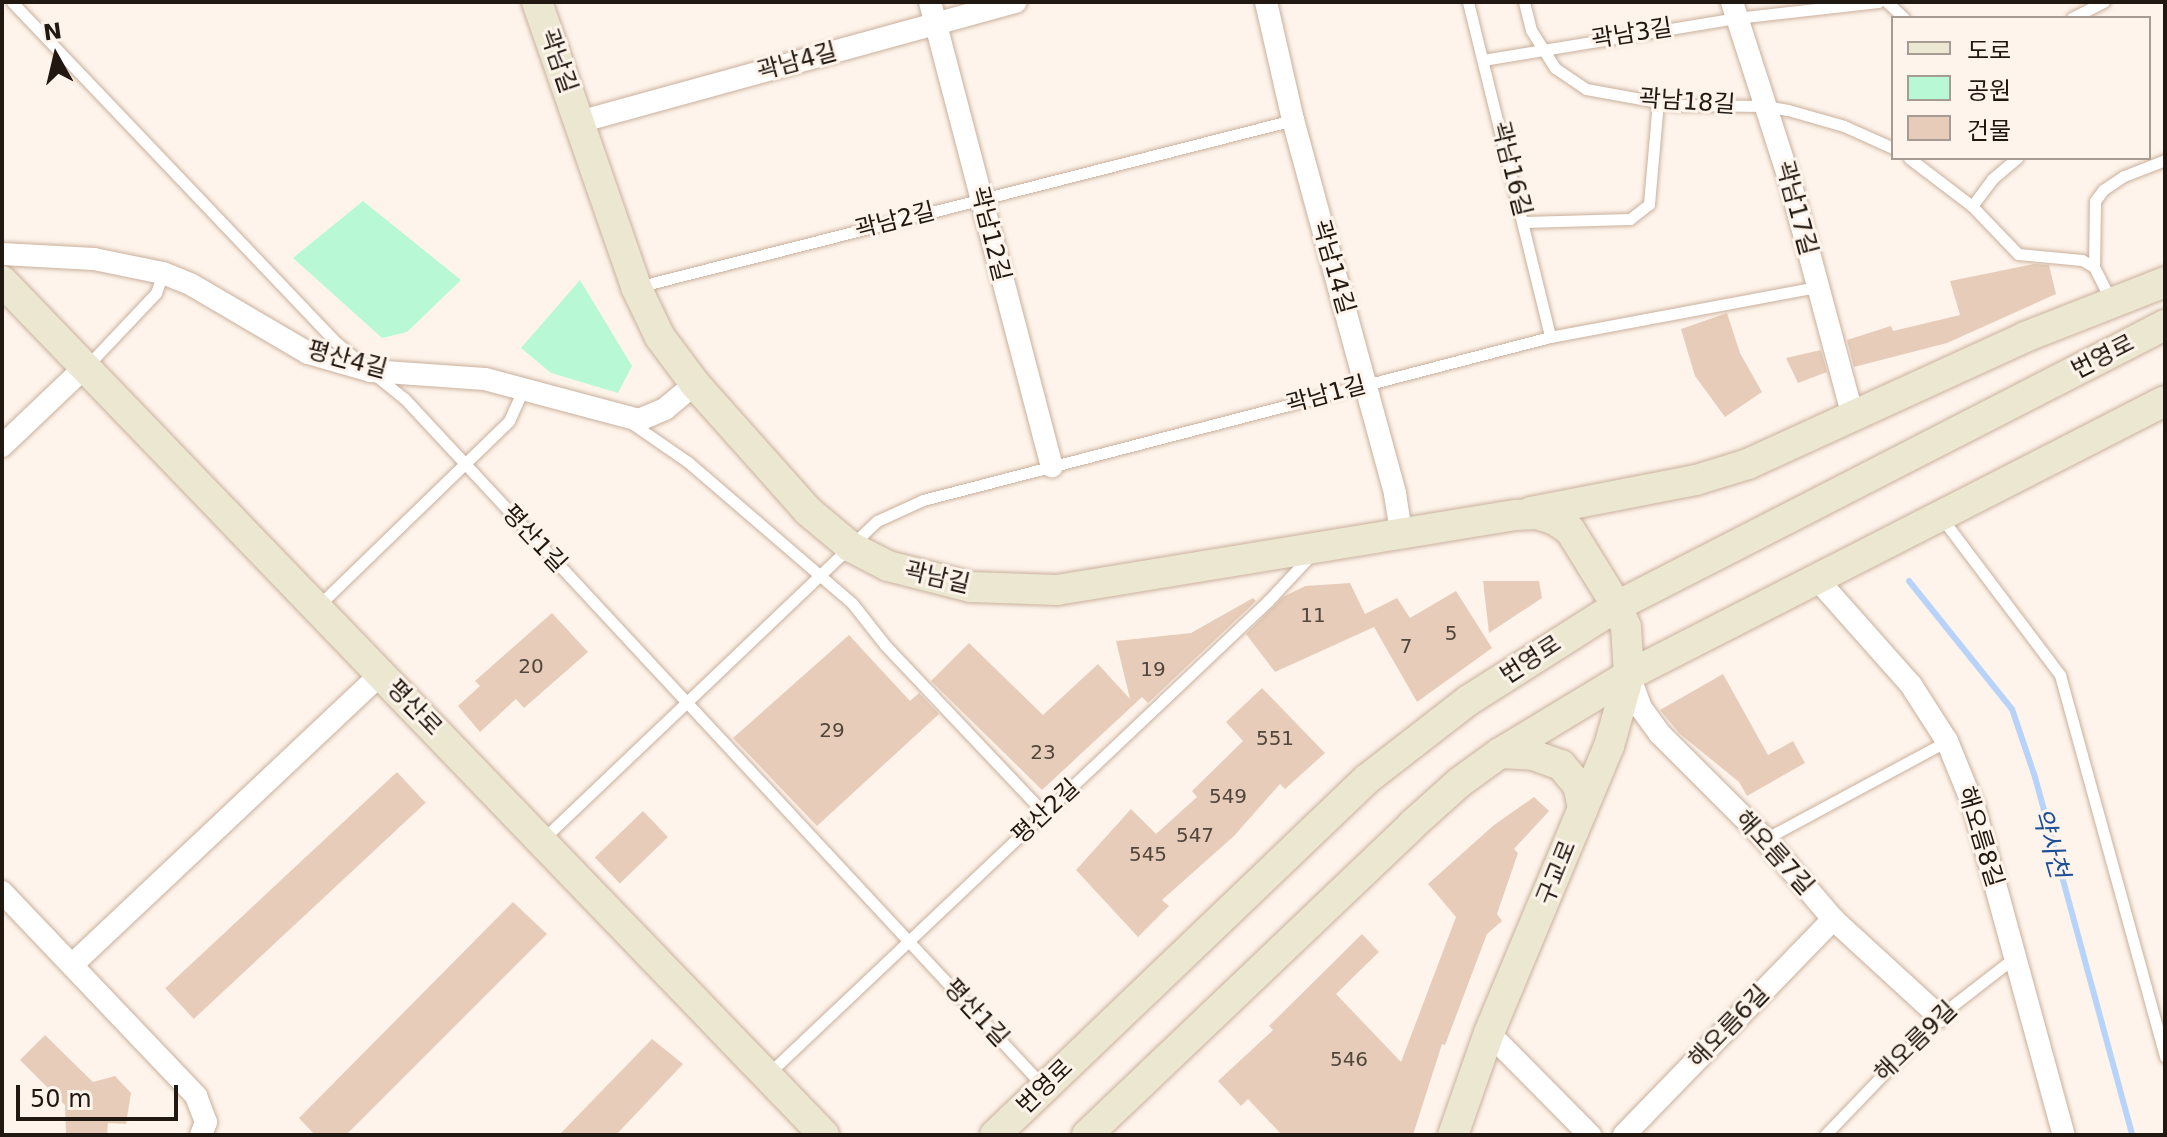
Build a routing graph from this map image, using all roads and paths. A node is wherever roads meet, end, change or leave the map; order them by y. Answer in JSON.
{"nodes":[{"id":1,"x":12,"y":2,"type":"edge"},
{"id":2,"x":537,"y":2,"type":"edge"},
{"id":3,"x":930,"y":2,"type":"edge"},
{"id":4,"x":1016,"y":2,"type":"edge"},
{"id":5,"x":1266,"y":2,"type":"edge"},
{"id":6,"x":1468,"y":2,"type":"edge"},
{"id":7,"x":1524,"y":2,"type":"edge"},
{"id":8,"x":1878,"y":2,"type":"edge"},
{"id":9,"x":1887,"y":2,"type":"edge"},
{"id":10,"x":2104,"y":2,"type":"edge"},
{"id":11,"x":1734,"y":10,"type":"edge"},
{"id":12,"x":1902,"y":16,"type":"edge"},
{"id":13,"x":2076,"y":16,"type":"edge"},
{"id":14,"x":936,"y":24,"type":"junction"},
{"id":15,"x":1542,"y":48,"type":"junction"},
{"id":16,"x":1483,"y":60,"type":"junction"},
{"id":17,"x":1658,"y":102,"type":"junction"},
{"id":18,"x":1765,"y":106,"type":"junction"},
{"id":19,"x":1293,"y":120,"type":"junction"},
{"id":20,"x":579,"y":122,"type":"junction"},
{"id":21,"x":1891,"y":147,"type":"edge"},
{"id":22,"x":1912,"y":160,"type":"edge"},
{"id":23,"x":2015,"y":160,"type":"edge"},
{"id":24,"x":2165,"y":160,"type":"edge"},
{"id":25,"x":981,"y":199,"type":"junction"},
{"id":26,"x":1972,"y":206,"type":"junction"},
{"id":27,"x":1524,"y":222,"type":"junction"},
{"id":28,"x":2,"y":254,"type":"edge"},
{"id":29,"x":2094,"y":267,"type":"junction"},
{"id":30,"x":163,"y":273,"type":"junction"},
{"id":31,"x":2,"y":281,"type":"edge"},
{"id":32,"x":2165,"y":282,"type":"edge"},
{"id":33,"x":636,"y":287,"type":"junction"},
{"id":34,"x":1817,"y":287,"type":"junction"},
{"id":35,"x":2111,"y":301,"type":"junction"},
{"id":36,"x":2165,"y":325,"type":"edge"},
{"id":37,"x":1550,"y":337,"type":"junction"},
{"id":38,"x":85,"y":367,"type":"junction"},
{"id":39,"x":371,"y":371,"type":"junction"},
{"id":40,"x":695,"y":384,"type":"junction"},
{"id":41,"x":1366,"y":384,"type":"junction"},
{"id":42,"x":524,"y":388,"type":"junction"},
{"id":43,"x":2165,"y":401,"type":"edge"},
{"id":44,"x":622,"y":417,"type":"junction"},
{"id":45,"x":1853,"y":417,"type":"junction"},
{"id":46,"x":2,"y":446,"type":"edge"},
{"id":47,"x":465,"y":464,"type":"junction"},
{"id":48,"x":1052,"y":466,"type":"junction"},
{"id":49,"x":1516,"y":515,"type":"junction"},
{"id":50,"x":1941,"y":517,"type":"junction"},
{"id":51,"x":1401,"y":532,"type":"junction"},
{"id":52,"x":1320,"y":544,"type":"junction"},
{"id":53,"x":851,"y":547,"type":"junction"},
{"id":54,"x":817,"y":576,"type":"junction"},
{"id":55,"x":1817,"y":579,"type":"junction"},
{"id":56,"x":1617,"y":606,"type":"junction"},
{"id":57,"x":317,"y":607,"type":"junction"},
{"id":58,"x":381,"y":674,"type":"junction"},
{"id":59,"x":1629,"y":675,"type":"junction"},
{"id":60,"x":686,"y":702,"type":"junction"},
{"id":61,"x":1947,"y":741,"type":"junction"},
{"id":62,"x":1500,"y":753,"type":"junction"},
{"id":63,"x":1583,"y":808,"type":"junction"},
{"id":64,"x":1044,"y":813,"type":"junction"},
{"id":65,"x":1765,"y":839,"type":"junction"},
{"id":66,"x":542,"y":840,"type":"junction"},
{"id":67,"x":2,"y":892,"type":"edge"},
{"id":68,"x":1833,"y":919,"type":"junction"},
{"id":69,"x":908,"y":942,"type":"junction"},
{"id":70,"x":2015,"y":957,"type":"junction"},
{"id":71,"x":72,"y":965,"type":"junction"},
{"id":72,"x":1939,"y":1016,"type":"junction"},
{"id":73,"x":1489,"y":1033,"type":"junction"},
{"id":74,"x":2165,"y":1057,"type":"edge"},
{"id":75,"x":767,"y":1075,"type":"junction"},
{"id":76,"x":1045,"y":1087,"type":"junction"},
{"id":77,"x":1095,"y":1132,"type":"edge"},
{"id":78,"x":201,"y":1135,"type":"edge"},
{"id":79,"x":824,"y":1135,"type":"edge"},
{"id":80,"x":995,"y":1135,"type":"edge"},
{"id":81,"x":1453,"y":1135,"type":"edge"},
{"id":82,"x":1590,"y":1135,"type":"edge"},
{"id":83,"x":1624,"y":1135,"type":"edge"},
{"id":84,"x":1825,"y":1135,"type":"edge"},
{"id":85,"x":2064,"y":1135,"type":"edge"}],
"edges":[{"from":1,"to":39,"type":"lane","name":"평산1길"},
{"from":2,"to":20,"type":"main road","name":"곽남길"},
{"from":3,"to":14,"type":"street","name":"곽남12길"},
{"from":4,"to":14,"type":"street","name":"곽남4길"},
{"from":5,"to":19,"type":"street","name":"곽남14길"},
{"from":6,"to":16,"type":"lane","name":"곽남16길"},
{"from":7,"to":15,"type":"lane","name":"곽남18길"},
{"from":8,"to":11,"type":"lane","name":"곽남3길"},
{"from":9,"to":12,"type":"lane"},
{"from":10,"to":13,"type":"lane"},
{"from":11,"to":15,"type":"lane","name":"곽남3길"},
{"from":11,"to":18,"type":"street","name":"곽남17길"},
{"from":14,"to":20,"type":"street","name":"곽남4길"},
{"from":14,"to":25,"type":"street","name":"곽남12길"},
{"from":15,"to":16,"type":"lane","name":"곽남3길"},
{"from":15,"to":17,"type":"lane","name":"곽남18길"},
{"from":16,"to":27,"type":"lane","name":"곽남16길"},
{"from":17,"to":18,"type":"lane","name":"곽남18길"},
{"from":17,"to":27,"type":"lane"},
{"from":18,"to":21,"type":"lane","name":"곽남18길"},
{"from":18,"to":34,"type":"street","name":"곽남17길"},
{"from":19,"to":25,"type":"lane","name":"곽남2길"},
{"from":19,"to":41,"type":"street","name":"곽남14길"},
{"from":20,"to":33,"type":"main road","name":"곽남길"},
{"from":22,"to":26,"type":"lane"},
{"from":23,"to":26,"type":"lane"},
{"from":24,"to":29,"type":"lane"},
{"from":25,"to":33,"type":"lane","name":"곽남2길"},
{"from":25,"to":48,"type":"street","name":"곽남12길"},
{"from":26,"to":29,"type":"lane"},
{"from":27,"to":37,"type":"lane","name":"곽남16길"},
{"from":28,"to":30,"type":"street","name":"평산4길"},
{"from":29,"to":35,"type":"lane"},
{"from":30,"to":38,"type":"lane"},
{"from":30,"to":39,"type":"street","name":"평산4길"},
{"from":31,"to":38,"type":"main road","name":"평산로"},
{"from":32,"to":35,"type":"main road"},
{"from":33,"to":40,"type":"main road","name":"곽남길"},
{"from":34,"to":37,"type":"lane","name":"곽남1길"},
{"from":34,"to":45,"type":"street","name":"곽남17길"},
{"from":35,"to":45,"type":"main road"},
{"from":36,"to":56,"type":"main road","name":"번영로"},
{"from":37,"to":41,"type":"lane","name":"곽남1길"},
{"from":38,"to":46,"type":"street"},
{"from":38,"to":57,"type":"main road","name":"평산로"},
{"from":39,"to":42,"type":"street","name":"평산4길"},
{"from":39,"to":47,"type":"lane","name":"평산1길"},
{"from":40,"to":44,"type":"street","name":"평산4길"},
{"from":40,"to":53,"type":"main road","name":"곽남길"},
{"from":41,"to":48,"type":"lane","name":"곽남1길"},
{"from":41,"to":51,"type":"street","name":"곽남14길"},
{"from":42,"to":44,"type":"street","name":"평산4길"},
{"from":42,"to":47,"type":"lane"},
{"from":43,"to":50,"type":"main road"},
{"from":44,"to":54,"type":"lane"},
{"from":45,"to":49,"type":"main road"},
{"from":47,"to":57,"type":"lane"},
{"from":47,"to":60,"type":"lane","name":"평산1길"},
{"from":48,"to":53,"type":"lane","name":"곽남1길"},
{"from":49,"to":51,"type":"main road","name":"곽남길"},
{"from":49,"to":56,"type":"main road","name":"곽남길"},
{"from":50,"to":55,"type":"main road"},
{"from":50,"to":74,"type":"lane"},
{"from":51,"to":52,"type":"main road","name":"곽남길"},
{"from":52,"to":53,"type":"main road","name":"곽남길"},
{"from":52,"to":64,"type":"lane","name":"평산2길"},
{"from":53,"to":54,"type":"lane","name":"곽남1길"},
{"from":54,"to":60,"type":"lane","name":"곽남1길"},
{"from":54,"to":64,"type":"lane"},
{"from":55,"to":59,"type":"main road"},
{"from":55,"to":61,"type":"street","name":"해오름8길"},
{"from":56,"to":59,"type":"main road","name":"구교로"},
{"from":56,"to":76,"type":"main road","name":"번영로"},
{"from":57,"to":58,"type":"main road","name":"평산로"},
{"from":58,"to":66,"type":"main road","name":"평산로"},
{"from":58,"to":71,"type":"street"},
{"from":59,"to":62,"type":"main road"},
{"from":59,"to":63,"type":"main road","name":"구교로"},
{"from":59,"to":65,"type":"street","name":"해오름7길"},
{"from":60,"to":66,"type":"lane","name":"곽남1길"},
{"from":60,"to":69,"type":"lane","name":"평산1길"},
{"from":61,"to":65,"type":"lane"},
{"from":61,"to":70,"type":"street","name":"해오름8길"},
{"from":62,"to":63,"type":"main road"},
{"from":62,"to":77,"type":"main road"},
{"from":63,"to":73,"type":"main road","name":"구교로"},
{"from":64,"to":69,"type":"lane","name":"평산2길"},
{"from":65,"to":68,"type":"street","name":"해오름7길"},
{"from":66,"to":75,"type":"main road","name":"평산로"},
{"from":67,"to":71,"type":"street"},
{"from":68,"to":72,"type":"street","name":"해오름7길"},
{"from":68,"to":83,"type":"street","name":"해오름6길"},
{"from":69,"to":75,"type":"lane","name":"평산2길"},
{"from":69,"to":76,"type":"lane","name":"평산1길"},
{"from":70,"to":72,"type":"lane","name":"해오름9길"},
{"from":70,"to":85,"type":"street","name":"해오름8길"},
{"from":71,"to":78,"type":"street"},
{"from":72,"to":84,"type":"lane","name":"해오름9길"},
{"from":73,"to":81,"type":"main road","name":"구교로"},
{"from":73,"to":82,"type":"street"},
{"from":75,"to":79,"type":"main road","name":"평산로"},
{"from":76,"to":80,"type":"main road","name":"번영로"}]}
